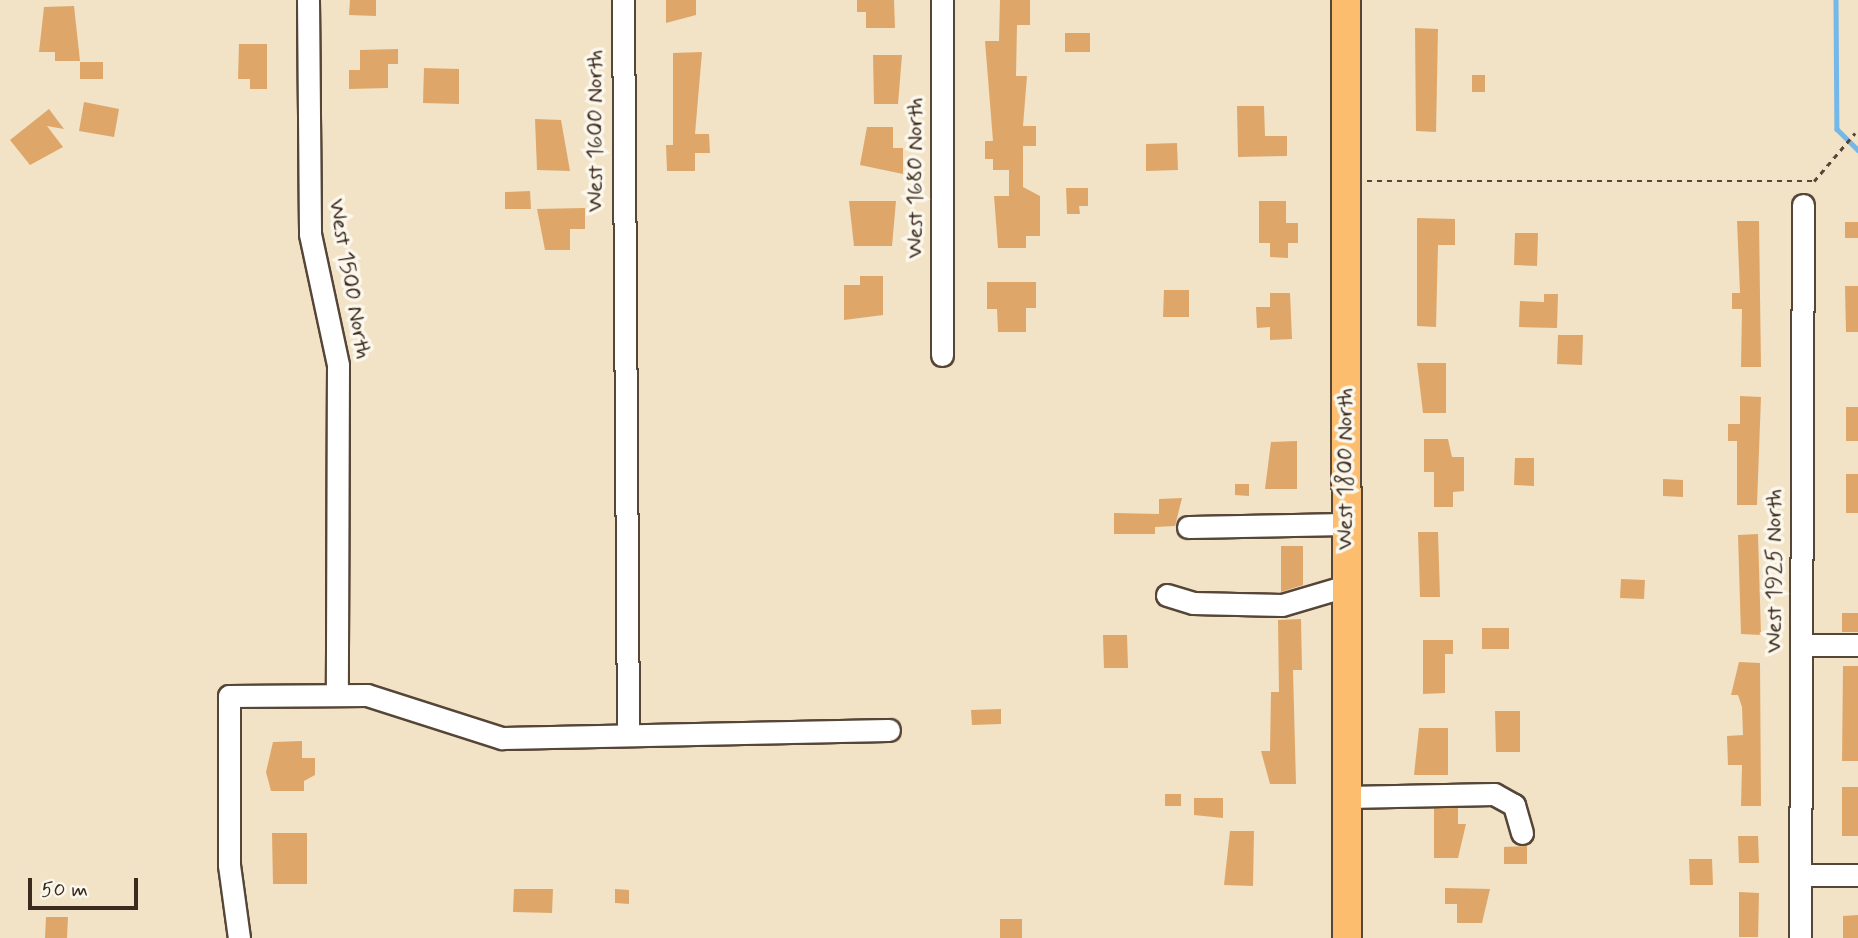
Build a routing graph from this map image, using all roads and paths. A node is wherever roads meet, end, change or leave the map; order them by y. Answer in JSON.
{"nodes":[{"id":1,"x":308,"y":0,"type":"edge"},
{"id":2,"x":623,"y":0,"type":"edge"},
{"id":3,"x":942,"y":0,"type":"edge"},
{"id":4,"x":1346,"y":0,"type":"edge"},
{"id":5,"x":1855,"y":133,"type":"dead end"},
{"id":6,"x":1346,"y":181,"type":"junction"},
{"id":7,"x":1803,"y":205,"type":"dead end"},
{"id":8,"x":942,"y":355,"type":"dead end"},
{"id":9,"x":1347,"y":524,"type":"junction"},
{"id":10,"x":1188,"y":527,"type":"dead end"},
{"id":11,"x":1346,"y":586,"type":"junction"},
{"id":12,"x":1167,"y":595,"type":"dead end"},
{"id":13,"x":1801,"y":645,"type":"junction"},
{"id":14,"x":1858,"y":645,"type":"edge"},
{"id":15,"x":337,"y":692,"type":"junction"},
{"id":16,"x":889,"y":730,"type":"dead end"},
{"id":17,"x":628,"y":735,"type":"junction"},
{"id":18,"x":1347,"y":797,"type":"junction"},
{"id":19,"x":1522,"y":833,"type":"dead end"},
{"id":20,"x":1800,"y":875,"type":"junction"},
{"id":21,"x":1858,"y":875,"type":"edge"},
{"id":22,"x":239,"y":938,"type":"edge"},
{"id":23,"x":1347,"y":938,"type":"edge"},
{"id":24,"x":1800,"y":938,"type":"edge"}],
"edges":[{"from":1,"to":15,"type":"street","name":"West 1500 North"},
{"from":2,"to":17,"type":"street","name":"West 1600 North"},
{"from":3,"to":8,"type":"street","name":"West 1680 North"},
{"from":4,"to":6,"type":"main road","name":"West 1800 North"},
{"from":5,"to":6,"type":"path"},
{"from":6,"to":9,"type":"main road","name":"West 1800 North"},
{"from":7,"to":13,"type":"street","name":"West 1925 North"},
{"from":9,"to":10,"type":"street"},
{"from":9,"to":11,"type":"main road","name":"West 1800 North"},
{"from":11,"to":12,"type":"street"},
{"from":11,"to":18,"type":"main road","name":"West 1800 North"},
{"from":13,"to":14,"type":"street"},
{"from":13,"to":20,"type":"street","name":"West 1925 North"},
{"from":15,"to":17,"type":"street"},
{"from":15,"to":22,"type":"street"},
{"from":16,"to":17,"type":"street"},
{"from":18,"to":19,"type":"street"},
{"from":18,"to":23,"type":"main road","name":"West 1800 North"},
{"from":20,"to":21,"type":"street"},
{"from":20,"to":24,"type":"street","name":"West 1925 North"}]}
